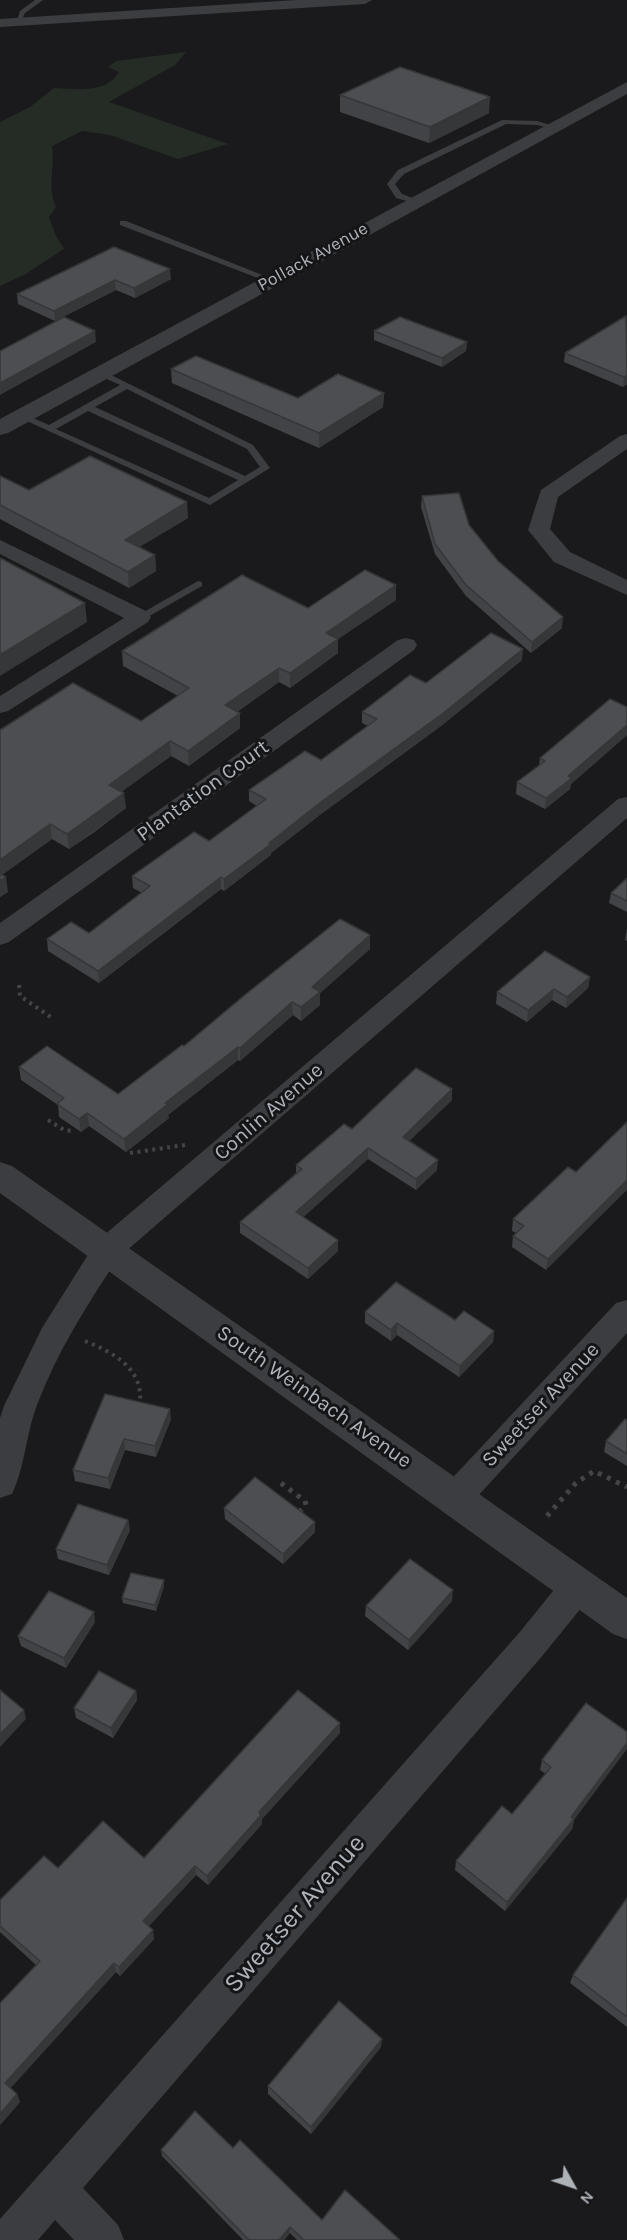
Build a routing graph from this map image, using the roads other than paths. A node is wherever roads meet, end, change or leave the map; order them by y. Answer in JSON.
{"nodes":[{"id":1,"x":40,"y":0,"type":"edge"},
{"id":2,"x":147,"y":0,"type":"edge"},
{"id":3,"x":178,"y":0,"type":"edge"},
{"id":4,"x":365,"y":0,"type":"edge"},
{"id":5,"x":164,"y":13,"type":"junction"},
{"id":6,"x":18,"y":22,"type":"junction"},
{"id":7,"x":0,"y":24,"type":"edge"},
{"id":8,"x":627,"y":87,"type":"edge"},
{"id":9,"x":553,"y":127,"type":"junction"},
{"id":10,"x":415,"y":202,"type":"junction"},
{"id":11,"x":123,"y":223,"type":"dead end"},
{"id":12,"x":271,"y":280,"type":"junction"},
{"id":13,"x":100,"y":373,"type":"junction"},
{"id":14,"x":128,"y":386,"type":"junction"},
{"id":15,"x":88,"y":407,"type":"junction"},
{"id":16,"x":21,"y":416,"type":"junction"},
{"id":17,"x":0,"y":428,"type":"edge"},
{"id":18,"x":49,"y":429,"type":"junction"},
{"id":19,"x":627,"y":440,"type":"edge"},
{"id":20,"x":245,"y":480,"type":"junction"},
{"id":21,"x":0,"y":546,"type":"edge"},
{"id":22,"x":198,"y":585,"type":"dead end"},
{"id":23,"x":627,"y":588,"type":"edge"},
{"id":24,"x":140,"y":617,"type":"junction"},
{"id":25,"x":406,"y":645,"type":"dead end"},
{"id":26,"x":0,"y":706,"type":"edge"},
{"id":27,"x":627,"y":805,"type":"edge"},
{"id":28,"x":0,"y":936,"type":"edge"},
{"id":29,"x":0,"y":1175,"type":"edge"},
{"id":30,"x":107,"y":1250,"type":"junction"},
{"id":31,"x":627,"y":1312,"type":"edge"},
{"id":32,"x":0,"y":1484,"type":"edge"},
{"id":33,"x":455,"y":1498,"type":"junction"},
{"id":34,"x":578,"y":1586,"type":"junction"},
{"id":35,"x":627,"y":1621,"type":"edge"},
{"id":36,"x":54,"y":2189,"type":"junction"},
{"id":37,"x":10,"y":2240,"type":"edge"},
{"id":38,"x":103,"y":2240,"type":"edge"}],
"edges":[{"from":1,"to":6,"type":"lane"},
{"from":2,"to":5,"type":"street"},
{"from":3,"to":5,"type":"street"},
{"from":4,"to":5,"type":"street"},
{"from":5,"to":6,"type":"street"},
{"from":6,"to":7,"type":"street"},
{"from":8,"to":9,"type":"street","name":"Pollack Avenue"},
{"from":9,"to":10,"type":"street","name":"Pollack Avenue"},
{"from":9,"to":10,"type":"lane"},
{"from":10,"to":12,"type":"street","name":"Pollack Avenue"},
{"from":11,"to":12,"type":"lane"},
{"from":12,"to":13,"type":"street","name":"Pollack Avenue"},
{"from":13,"to":14,"type":"lane"},
{"from":13,"to":16,"type":"street","name":"Pollack Avenue"},
{"from":14,"to":15,"type":"lane"},
{"from":14,"to":20,"type":"lane"},
{"from":15,"to":18,"type":"lane"},
{"from":15,"to":20,"type":"lane"},
{"from":16,"to":17,"type":"street","name":"Pollack Avenue"},
{"from":16,"to":18,"type":"lane"},
{"from":18,"to":20,"type":"lane"},
{"from":19,"to":23,"type":"street"},
{"from":21,"to":24,"type":"street"},
{"from":22,"to":24,"type":"lane"},
{"from":24,"to":26,"type":"street"},
{"from":25,"to":28,"type":"street","name":"Plantation Court"},
{"from":27,"to":30,"type":"street","name":"Conlin Avenue"},
{"from":29,"to":30,"type":"street","name":"South Weinbach Avenue"},
{"from":30,"to":32,"type":"street","name":"Conlin Avenue"},
{"from":30,"to":33,"type":"street","name":"South Weinbach Avenue"},
{"from":31,"to":33,"type":"street","name":"Sweetser Avenue"},
{"from":33,"to":34,"type":"street","name":"South Weinbach Avenue"},
{"from":34,"to":35,"type":"street","name":"South Weinbach Avenue"},
{"from":34,"to":36,"type":"street","name":"Sweetser Avenue"},
{"from":36,"to":37,"type":"street","name":"Sweetser Avenue"},
{"from":36,"to":38,"type":"street"}]}
